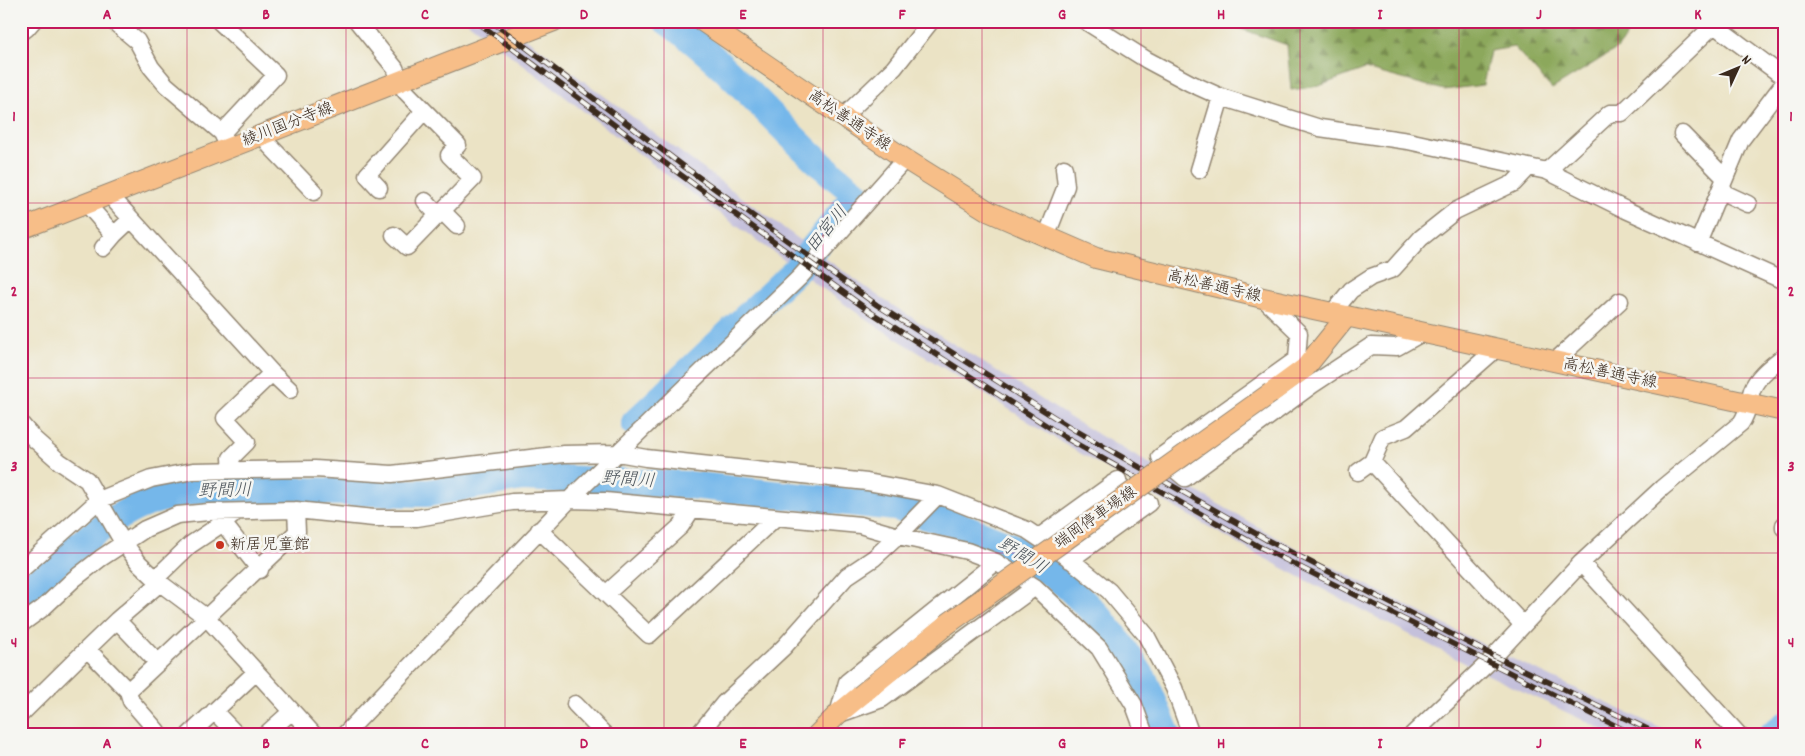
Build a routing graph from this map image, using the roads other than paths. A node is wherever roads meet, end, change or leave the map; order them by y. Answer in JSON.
{"nodes":[{"id":1,"x":113,"y":21,"type":"edge"},
{"id":2,"x":220,"y":21,"type":"edge"},
{"id":3,"x":357,"y":21,"type":"edge"},
{"id":4,"x":554,"y":21,"type":"edge"},
{"id":5,"x":702,"y":21,"type":"edge"},
{"id":6,"x":930,"y":21,"type":"edge"},
{"id":7,"x":1085,"y":21,"type":"edge"},
{"id":8,"x":1719,"y":23,"type":"edge"},
{"id":9,"x":1784,"y":77,"type":"edge"},
{"id":10,"x":401,"y":81,"type":"junction"},
{"id":11,"x":1784,"y":83,"type":"edge"},
{"id":12,"x":1221,"y":96,"type":"junction"},
{"id":13,"x":424,"y":111,"type":"junction"},
{"id":14,"x":844,"y":117,"type":"junction"},
{"id":15,"x":264,"y":134,"type":"junction"},
{"id":16,"x":1682,"y":134,"type":"dead end"},
{"id":17,"x":225,"y":140,"type":"junction"},
{"id":18,"x":905,"y":159,"type":"junction"},
{"id":19,"x":1529,"y":167,"type":"junction"},
{"id":20,"x":1064,"y":168,"type":"dead end"},
{"id":21,"x":1199,"y":170,"type":"dead end"},
{"id":22,"x":1547,"y":171,"type":"junction"},
{"id":23,"x":1723,"y":184,"type":"junction"},
{"id":24,"x":379,"y":188,"type":"dead end"},
{"id":25,"x":314,"y":192,"type":"dead end"},
{"id":26,"x":111,"y":194,"type":"junction"},
{"id":27,"x":424,"y":201,"type":"dead end"},
{"id":28,"x":87,"y":204,"type":"junction"},
{"id":29,"x":1748,"y":204,"type":"dead end"},
{"id":30,"x":440,"y":213,"type":"junction"},
{"id":31,"x":131,"y":219,"type":"junction"},
{"id":32,"x":457,"y":226,"type":"dead end"},
{"id":33,"x":21,"y":229,"type":"edge"},
{"id":34,"x":114,"y":235,"type":"junction"},
{"id":35,"x":394,"y":235,"type":"dead end"},
{"id":36,"x":1046,"y":237,"type":"junction"},
{"id":37,"x":1698,"y":243,"type":"junction"},
{"id":38,"x":102,"y":248,"type":"dead end"},
{"id":39,"x":1784,"y":281,"type":"edge"},
{"id":40,"x":1263,"y":298,"type":"junction"},
{"id":41,"x":1620,"y":301,"type":"dead end"},
{"id":42,"x":1340,"y":315,"type":"junction"},
{"id":43,"x":1422,"y":333,"type":"junction"},
{"id":44,"x":1496,"y":349,"type":"junction"},
{"id":45,"x":1784,"y":356,"type":"edge"},
{"id":46,"x":1554,"y":362,"type":"junction"},
{"id":47,"x":272,"y":373,"type":"junction"},
{"id":48,"x":290,"y":390,"type":"dead end"},
{"id":49,"x":1750,"y":404,"type":"junction"},
{"id":50,"x":1784,"y":411,"type":"edge"},
{"id":51,"x":21,"y":424,"type":"edge"},
{"id":52,"x":616,"y":455,"type":"junction"},
{"id":53,"x":232,"y":469,"type":"junction"},
{"id":54,"x":937,"y":496,"type":"junction"},
{"id":55,"x":572,"y":498,"type":"junction"},
{"id":56,"x":101,"y":503,"type":"junction"},
{"id":57,"x":692,"y":509,"type":"junction"},
{"id":58,"x":296,"y":510,"type":"junction"},
{"id":59,"x":238,"y":512,"type":"junction"},
{"id":60,"x":775,"y":518,"type":"junction"},
{"id":61,"x":224,"y":523,"type":"junction"},
{"id":62,"x":539,"y":530,"type":"junction"},
{"id":63,"x":900,"y":534,"type":"junction"},
{"id":64,"x":1039,"y":537,"type":"junction"},
{"id":65,"x":123,"y":541,"type":"junction"},
{"id":66,"x":1070,"y":560,"type":"junction"},
{"id":67,"x":996,"y":562,"type":"junction"},
{"id":68,"x":1581,"y":563,"type":"junction"},
{"id":69,"x":21,"y":570,"type":"edge"},
{"id":70,"x":260,"y":570,"type":"junction"},
{"id":71,"x":157,"y":581,"type":"junction"},
{"id":72,"x":1035,"y":587,"type":"junction"},
{"id":73,"x":606,"y":594,"type":"junction"},
{"id":74,"x":208,"y":618,"type":"junction"},
{"id":75,"x":117,"y":620,"type":"junction"},
{"id":76,"x":21,"y":624,"type":"edge"},
{"id":77,"x":1523,"y":625,"type":"junction"},
{"id":78,"x":87,"y":649,"type":"junction"},
{"id":79,"x":158,"y":663,"type":"junction"},
{"id":80,"x":256,"y":672,"type":"junction"},
{"id":81,"x":128,"y":691,"type":"junction"},
{"id":82,"x":575,"y":704,"type":"dead end"},
{"id":83,"x":214,"y":711,"type":"junction"},
{"id":84,"x":292,"y":711,"type":"junction"},
{"id":85,"x":21,"y":714,"type":"edge"},
{"id":86,"x":838,"y":714,"type":"junction"},
{"id":87,"x":157,"y":733,"type":"edge"},
{"id":88,"x":189,"y":735,"type":"edge"},
{"id":89,"x":237,"y":735,"type":"edge"},
{"id":90,"x":264,"y":735,"type":"edge"},
{"id":91,"x":314,"y":735,"type":"edge"},
{"id":92,"x":344,"y":735,"type":"edge"},
{"id":93,"x":604,"y":735,"type":"edge"},
{"id":94,"x":698,"y":735,"type":"edge"},
{"id":95,"x":816,"y":735,"type":"edge"},
{"id":96,"x":1145,"y":735,"type":"edge"},
{"id":97,"x":1191,"y":735,"type":"edge"},
{"id":98,"x":1412,"y":735,"type":"edge"},
{"id":99,"x":1739,"y":735,"type":"edge"}],
"edges":[{"from":1,"to":17,"type":"street"},
{"from":2,"to":17,"type":"street"},
{"from":3,"to":10,"type":"street"},
{"from":4,"to":10,"type":"main road","name":"綾川国分寺線"},
{"from":5,"to":14,"type":"main road","name":"高松善通寺線"},
{"from":6,"to":14,"type":"street"},
{"from":7,"to":12,"type":"street"},
{"from":8,"to":9,"type":"street"},
{"from":8,"to":22,"type":"street"},
{"from":10,"to":13,"type":"street"},
{"from":10,"to":15,"type":"main road","name":"綾川国分寺線"},
{"from":11,"to":23,"type":"street"},
{"from":12,"to":19,"type":"street"},
{"from":12,"to":21,"type":"street"},
{"from":13,"to":24,"type":"street"},
{"from":13,"to":30,"type":"street"},
{"from":14,"to":18,"type":"main road","name":"高松善通寺線"},
{"from":15,"to":17,"type":"main road","name":"綾川国分寺線"},
{"from":15,"to":25,"type":"street"},
{"from":16,"to":23,"type":"street"},
{"from":17,"to":26,"type":"main road","name":"綾川国分寺線"},
{"from":18,"to":36,"type":"main road","name":"高松善通寺線"},
{"from":18,"to":52,"type":"street"},
{"from":19,"to":22,"type":"street"},
{"from":19,"to":42,"type":"street"},
{"from":20,"to":36,"type":"street"},
{"from":22,"to":37,"type":"street"},
{"from":23,"to":29,"type":"street"},
{"from":23,"to":37,"type":"street"},
{"from":26,"to":28,"type":"main road","name":"綾川国分寺線"},
{"from":26,"to":31,"type":"street"},
{"from":27,"to":30,"type":"street"},
{"from":28,"to":33,"type":"main road","name":"綾川国分寺線"},
{"from":28,"to":34,"type":"street"},
{"from":30,"to":32,"type":"street"},
{"from":30,"to":35,"type":"street"},
{"from":31,"to":34,"type":"street"},
{"from":31,"to":47,"type":"street"},
{"from":34,"to":38,"type":"street"},
{"from":36,"to":40,"type":"main road","name":"高松善通寺線"},
{"from":37,"to":39,"type":"street"},
{"from":40,"to":42,"type":"main road","name":"高松善通寺線"},
{"from":40,"to":43,"type":"street"},
{"from":41,"to":46,"type":"street"},
{"from":42,"to":43,"type":"main road","name":"高松善通寺線"},
{"from":42,"to":86,"type":"main road","name":"端岡停車場線","bridge":true},
{"from":43,"to":44,"type":"main road","name":"高松善通寺線"},
{"from":44,"to":46,"type":"main road","name":"高松善通寺線"},
{"from":44,"to":77,"type":"street"},
{"from":45,"to":49,"type":"street"},
{"from":46,"to":49,"type":"main road","name":"高松善通寺線"},
{"from":47,"to":48,"type":"street"},
{"from":47,"to":53,"type":"street"},
{"from":49,"to":50,"type":"main road","name":"高松善通寺線"},
{"from":49,"to":68,"type":"street"},
{"from":51,"to":56,"type":"street"},
{"from":52,"to":53,"type":"street"},
{"from":52,"to":54,"type":"street"},
{"from":52,"to":55,"type":"street"},
{"from":53,"to":56,"type":"street"},
{"from":54,"to":63,"type":"street"},
{"from":54,"to":64,"type":"street"},
{"from":55,"to":57,"type":"street"},
{"from":55,"to":58,"type":"street"},
{"from":55,"to":62,"type":"street"},
{"from":56,"to":65,"type":"street"},
{"from":56,"to":69,"type":"street"},
{"from":57,"to":60,"type":"street"},
{"from":57,"to":73,"type":"street"},
{"from":58,"to":59,"type":"street"},
{"from":58,"to":70,"type":"street"},
{"from":59,"to":61,"type":"street"},
{"from":59,"to":65,"type":"street"},
{"from":60,"to":63,"type":"street"},
{"from":60,"to":73,"type":"street"},
{"from":61,"to":70,"type":"street"},
{"from":61,"to":71,"type":"street"},
{"from":62,"to":73,"type":"street"},
{"from":62,"to":92,"type":"street"},
{"from":63,"to":67,"type":"street"},
{"from":63,"to":94,"type":"street"},
{"from":64,"to":66,"type":"street"},
{"from":64,"to":66,"type":"street"},
{"from":65,"to":71,"type":"street"},
{"from":65,"to":76,"type":"street"},
{"from":66,"to":97,"type":"street"},
{"from":67,"to":72,"type":"street"},
{"from":67,"to":86,"type":"street"},
{"from":68,"to":77,"type":"street"},
{"from":68,"to":99,"type":"street"},
{"from":70,"to":74,"type":"street"},
{"from":71,"to":74,"type":"street"},
{"from":71,"to":75,"type":"street"},
{"from":72,"to":86,"type":"street"},
{"from":72,"to":96,"type":"street"},
{"from":74,"to":79,"type":"street"},
{"from":74,"to":80,"type":"street"},
{"from":75,"to":78,"type":"street"},
{"from":75,"to":79,"type":"street"},
{"from":77,"to":98,"type":"street"},
{"from":78,"to":81,"type":"street"},
{"from":78,"to":85,"type":"street"},
{"from":79,"to":81,"type":"street"},
{"from":80,"to":83,"type":"street"},
{"from":80,"to":84,"type":"street"},
{"from":81,"to":87,"type":"street"},
{"from":82,"to":93,"type":"street"},
{"from":83,"to":88,"type":"street"},
{"from":83,"to":89,"type":"street"},
{"from":84,"to":90,"type":"street"},
{"from":84,"to":91,"type":"street"},
{"from":86,"to":95,"type":"main road","name":"端岡停車場線"}]}
